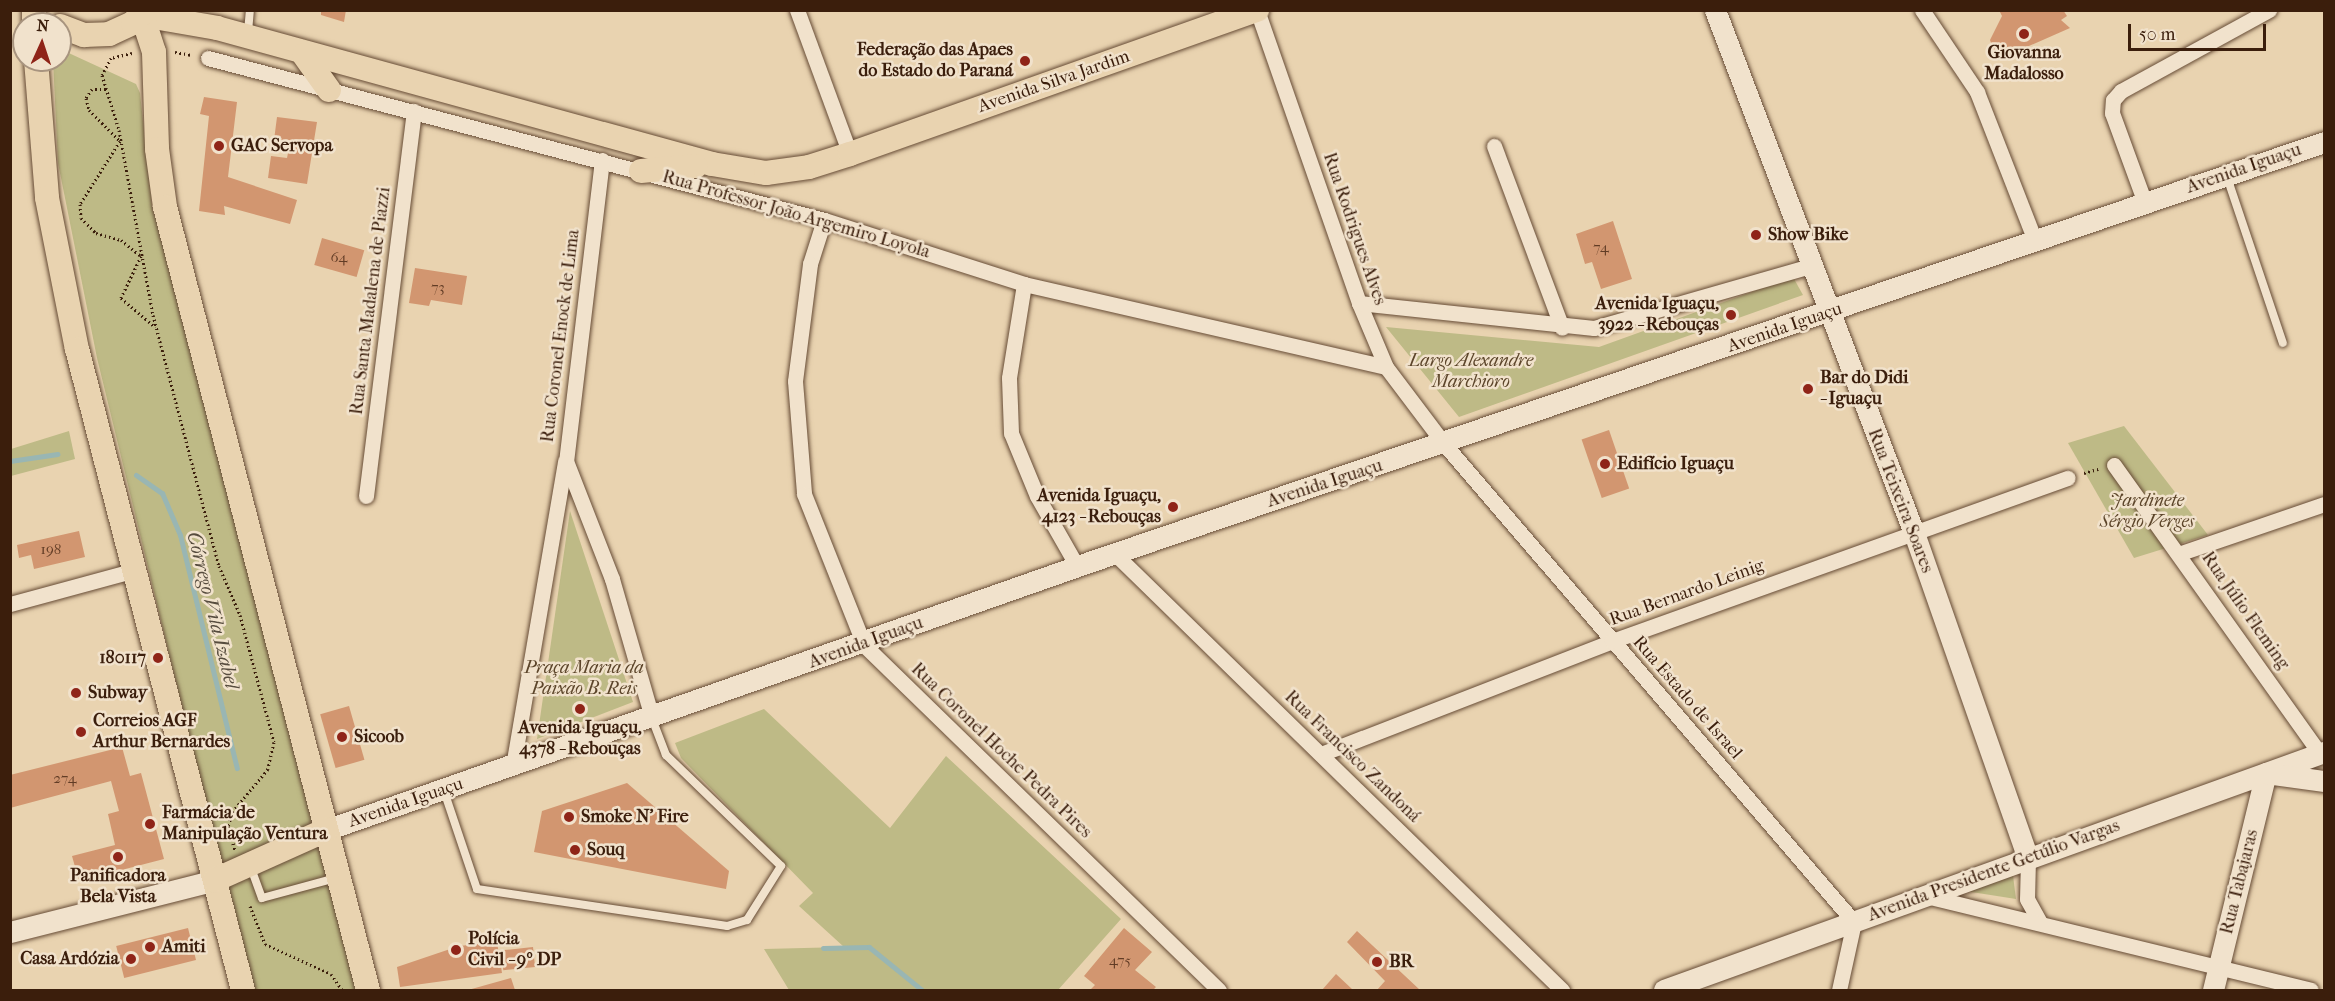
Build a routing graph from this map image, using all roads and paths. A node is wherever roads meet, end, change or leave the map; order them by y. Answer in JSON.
{"nodes":[{"id":1,"x":200,"y":10,"type":"edge"},
{"id":2,"x":250,"y":10,"type":"edge"},
{"id":3,"x":797,"y":10,"type":"edge"},
{"id":4,"x":1257,"y":10,"type":"edge"},
{"id":5,"x":1715,"y":10,"type":"edge"},
{"id":6,"x":1922,"y":10,"type":"edge"},
{"id":7,"x":2269,"y":10,"type":"edge"},
{"id":8,"x":144,"y":13,"type":"edge"},
{"id":9,"x":174,"y":20,"type":"junction"},
{"id":10,"x":217,"y":28,"type":"junction"},
{"id":11,"x":72,"y":29,"type":"edge"},
{"id":12,"x":248,"y":36,"type":"junction"},
{"id":13,"x":147,"y":52,"type":"junction"},
{"id":14,"x":304,"y":55,"type":"junction"},
{"id":15,"x":208,"y":58,"type":"dead end"},
{"id":16,"x":37,"y":72,"type":"edge"},
{"id":17,"x":107,"y":89,"type":"junction"},
{"id":18,"x":329,"y":90,"type":"junction"},
{"id":19,"x":414,"y":111,"type":"junction"},
{"id":20,"x":120,"y":141,"type":"junction"},
{"id":21,"x":2325,"y":142,"type":"edge"},
{"id":22,"x":1494,"y":146,"type":"dead end"},
{"id":23,"x":850,"y":154,"type":"junction"},
{"id":24,"x":602,"y":160,"type":"junction"},
{"id":25,"x":712,"y":164,"type":"junction"},
{"id":26,"x":641,"y":171,"type":"junction"},
{"id":27,"x":2227,"y":175,"type":"junction"},
{"id":28,"x":2145,"y":203,"type":"junction"},
{"id":29,"x":824,"y":220,"type":"junction"},
{"id":30,"x":2036,"y":241,"type":"junction"},
{"id":31,"x":141,"y":256,"type":"junction"},
{"id":32,"x":1810,"y":266,"type":"junction"},
{"id":33,"x":1024,"y":284,"type":"junction"},
{"id":34,"x":1359,"y":303,"type":"junction"},
{"id":35,"x":1828,"y":313,"type":"junction"},
{"id":36,"x":157,"y":328,"type":"junction"},
{"id":37,"x":1562,"y":328,"type":"junction"},
{"id":38,"x":2283,"y":343,"type":"dead end"},
{"id":39,"x":1386,"y":367,"type":"junction"},
{"id":40,"x":1444,"y":445,"type":"junction"},
{"id":41,"x":566,"y":460,"type":"junction"},
{"id":42,"x":2114,"y":465,"type":"joint"},
{"id":43,"x":2068,"y":478,"type":"joint"},
{"id":44,"x":366,"y":496,"type":"dead end"},
{"id":45,"x":2325,"y":504,"type":"edge"},
{"id":46,"x":1914,"y":533,"type":"junction"},
{"id":47,"x":1114,"y":553,"type":"junction"},
{"id":48,"x":2181,"y":553,"type":"junction"},
{"id":49,"x":1077,"y":566,"type":"junction"},
{"id":50,"x":135,"y":570,"type":"junction"},
{"id":51,"x":10,"y":604,"type":"edge"},
{"id":52,"x":1612,"y":641,"type":"junction"},
{"id":53,"x":864,"y":645,"type":"junction"},
{"id":54,"x":652,"y":718,"type":"junction"},
{"id":55,"x":1321,"y":754,"type":"junction"},
{"id":56,"x":2323,"y":755,"type":"edge"},
{"id":57,"x":513,"y":766,"type":"junction"},
{"id":58,"x":2266,"y":773,"type":"junction"},
{"id":59,"x":2325,"y":781,"type":"edge"},
{"id":60,"x":443,"y":790,"type":"junction"},
{"id":61,"x":326,"y":830,"type":"junction"},
{"id":62,"x":231,"y":836,"type":"dead end"},
{"id":63,"x":2028,"y":859,"type":"junction"},
{"id":64,"x":250,"y":864,"type":"junction"},
{"id":65,"x":339,"y":877,"type":"junction"},
{"id":66,"x":215,"y":880,"type":"junction"},
{"id":67,"x":1926,"y":896,"type":"junction"},
{"id":68,"x":249,"y":903,"type":"dead end"},
{"id":69,"x":1854,"y":922,"type":"junction"},
{"id":70,"x":2040,"y":922,"type":"junction"},
{"id":71,"x":10,"y":932,"type":"edge"},
{"id":72,"x":2219,"y":967,"type":"junction"},
{"id":73,"x":243,"y":990,"type":"edge"},
{"id":74,"x":342,"y":990,"type":"edge"},
{"id":75,"x":368,"y":990,"type":"edge"},
{"id":76,"x":1219,"y":990,"type":"edge"},
{"id":77,"x":1562,"y":990,"type":"edge"},
{"id":78,"x":1664,"y":990,"type":"edge"},
{"id":79,"x":1839,"y":990,"type":"edge"},
{"id":80,"x":2213,"y":990,"type":"edge"},
{"id":81,"x":2311,"y":990,"type":"edge"}],
"edges":[{"from":1,"to":10,"type":"main road"},
{"from":2,"to":12,"type":"lane"},
{"from":3,"to":23,"type":"street"},
{"from":4,"to":23,"type":"main road","name":"Avenida Silva Jardim"},
{"from":4,"to":34,"type":"street","name":"Rua Rodrigues Alves"},
{"from":5,"to":32,"type":"main road","name":"Rua Teixeira Soares"},
{"from":6,"to":30,"type":"street"},
{"from":7,"to":28,"type":"street"},
{"from":8,"to":9,"type":"main road","name":"Rua Professor João Argemiro Loyola"},
{"from":8,"to":11,"type":"main road"},
{"from":8,"to":13,"type":"main road"},
{"from":9,"to":10,"type":"main road","name":"Rua Professor João Argemiro Loyola"},
{"from":9,"to":13,"type":"main road"},
{"from":10,"to":12,"type":"main road","name":"Rua Professor João Argemiro Loyola"},
{"from":12,"to":14,"type":"main road","name":"Rua Professor João Argemiro Loyola"},
{"from":13,"to":17,"type":"path"},
{"from":13,"to":61,"type":"main road"},
{"from":14,"to":18,"type":"main road"},
{"from":14,"to":25,"type":"main road","name":"Rua Professor João Argemiro Loyola"},
{"from":15,"to":18,"type":"street","name":"Rua Professor João Argemiro Loyola"},
{"from":16,"to":50,"type":"main road"},
{"from":17,"to":20,"type":"path"},
{"from":17,"to":20,"type":"path"},
{"from":18,"to":19,"type":"street","name":"Rua Professor João Argemiro Loyola"},
{"from":19,"to":24,"type":"street","name":"Rua Professor João Argemiro Loyola"},
{"from":19,"to":44,"type":"street","name":"Rua Santa Madalena de Piazzi"},
{"from":20,"to":31,"type":"path"},
{"from":20,"to":31,"type":"path"},
{"from":21,"to":27,"type":"main road","name":"Avenida Iguaçu"},
{"from":22,"to":37,"type":"street"},
{"from":23,"to":25,"type":"main road","name":"Rua Professor João Argemiro Loyola"},
{"from":24,"to":26,"type":"street","name":"Rua Professor João Argemiro Loyola"},
{"from":24,"to":41,"type":"street","name":"Rua Coronel Enock de Lima"},
{"from":25,"to":26,"type":"main road"},
{"from":26,"to":29,"type":"street","name":"Rua Professor João Argemiro Loyola"},
{"from":27,"to":28,"type":"main road","name":"Avenida Iguaçu"},
{"from":27,"to":38,"type":"lane"},
{"from":28,"to":30,"type":"main road","name":"Avenida Iguaçu"},
{"from":29,"to":33,"type":"street","name":"Rua Professor João Argemiro Loyola"},
{"from":29,"to":53,"type":"street","name":"Rua Coronel Hoche Pedra Pires"},
{"from":30,"to":35,"type":"main road","name":"Avenida Iguaçu"},
{"from":31,"to":36,"type":"path"},
{"from":31,"to":36,"type":"path"},
{"from":32,"to":35,"type":"main road","name":"Rua Teixeira Soares"},
{"from":32,"to":37,"type":"street"},
{"from":33,"to":39,"type":"street","name":"Rua Professor João Argemiro Loyola"},
{"from":33,"to":49,"type":"street"},
{"from":34,"to":37,"type":"street"},
{"from":34,"to":39,"type":"street","name":"Rua Rodrigues Alves"},
{"from":35,"to":40,"type":"main road","name":"Avenida Iguaçu"},
{"from":35,"to":46,"type":"main road","name":"Rua Teixeira Soares"},
{"from":36,"to":62,"type":"path"},
{"from":39,"to":40,"type":"street","name":"Rua Rodrigues Alves"},
{"from":40,"to":47,"type":"main road","name":"Avenida Iguaçu"},
{"from":40,"to":52,"type":"street","name":"Rua Estado de Israel"},
{"from":41,"to":54,"type":"street","name":"Rua Coronel Enock de Lima"},
{"from":41,"to":57,"type":"street"},
{"from":42,"to":43,"type":"path"},
{"from":42,"to":48,"type":"street","name":"Rua Júlio Fleming"},
{"from":43,"to":46,"type":"street","name":"Rua Bernardo Leinig"},
{"from":45,"to":48,"type":"street"},
{"from":46,"to":52,"type":"street","name":"Rua Bernardo Leinig"},
{"from":46,"to":63,"type":"main road","name":"Rua Teixeira Soares"},
{"from":47,"to":49,"type":"main road","name":"Avenida Iguaçu"},
{"from":47,"to":55,"type":"street","name":"Rua Francisco Zandoná"},
{"from":48,"to":56,"type":"street","name":"Rua Júlio Fleming"},
{"from":49,"to":53,"type":"main road","name":"Avenida Iguaçu"},
{"from":50,"to":51,"type":"street"},
{"from":50,"to":66,"type":"main road"},
{"from":52,"to":55,"type":"street","name":"Rua Bernardo Leinig"},
{"from":52,"to":69,"type":"street","name":"Rua Estado de Israel"},
{"from":53,"to":54,"type":"main road","name":"Avenida Iguaçu"},
{"from":53,"to":76,"type":"street","name":"Rua Coronel Hoche Pedra Pires"},
{"from":54,"to":57,"type":"main road","name":"Avenida Iguaçu"},
{"from":54,"to":60,"type":"lane"},
{"from":55,"to":77,"type":"street","name":"Rua Francisco Zandoná"},
{"from":56,"to":58,"type":"main road","name":"Avenida Presidente Getúlio Vargas"},
{"from":57,"to":60,"type":"main road","name":"Avenida Iguaçu"},
{"from":58,"to":59,"type":"main road"},
{"from":58,"to":63,"type":"main road","name":"Avenida Presidente Getúlio Vargas"},
{"from":58,"to":72,"type":"main road","name":"Rua Tabajaras"},
{"from":60,"to":61,"type":"main road","name":"Avenida Iguaçu"},
{"from":61,"to":64,"type":"main road"},
{"from":61,"to":65,"type":"main road"},
{"from":63,"to":67,"type":"main road","name":"Avenida Presidente Getúlio Vargas"},
{"from":63,"to":70,"type":"street"},
{"from":64,"to":65,"type":"lane"},
{"from":64,"to":66,"type":"main road"},
{"from":65,"to":75,"type":"main road"},
{"from":66,"to":71,"type":"main road"},
{"from":66,"to":73,"type":"main road"},
{"from":67,"to":69,"type":"main road","name":"Avenida Presidente Getúlio Vargas"},
{"from":67,"to":70,"type":"street"},
{"from":68,"to":74,"type":"path"},
{"from":69,"to":78,"type":"main road","name":"Avenida Presidente Getúlio Vargas"},
{"from":69,"to":79,"type":"street"},
{"from":70,"to":72,"type":"street"},
{"from":72,"to":80,"type":"main road","name":"Rua Tabajaras"},
{"from":72,"to":81,"type":"street"}]}
